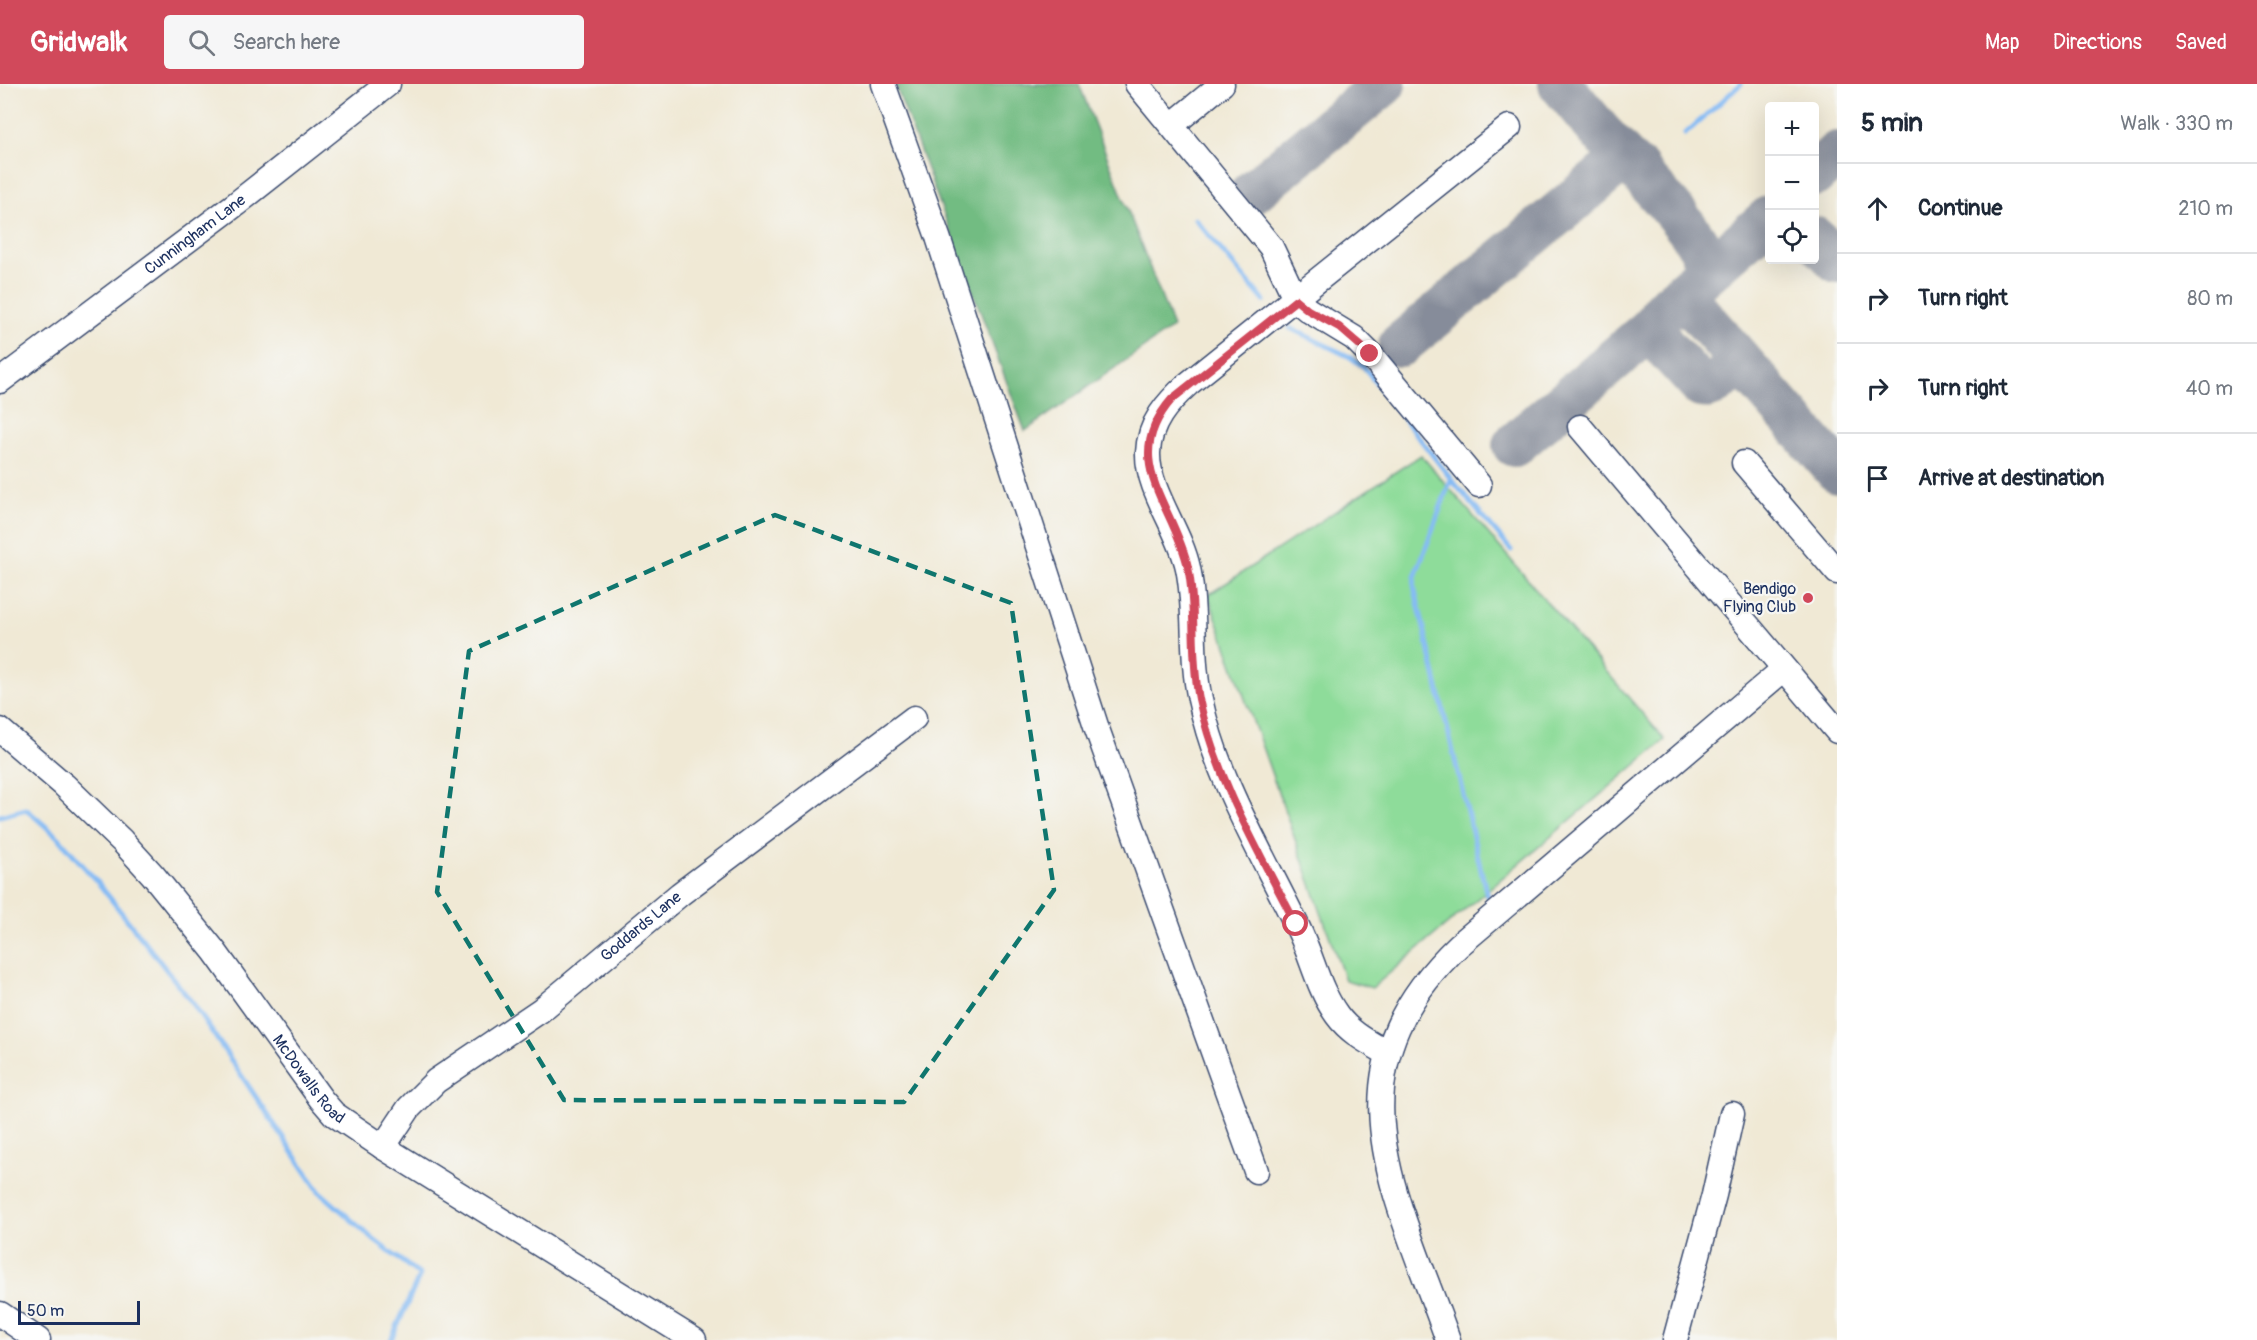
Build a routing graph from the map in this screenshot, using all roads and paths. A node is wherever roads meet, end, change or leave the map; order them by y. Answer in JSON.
{"nodes":[{"id":1,"x":388,"y":84,"type":"edge"},
{"id":2,"x":883,"y":84,"type":"edge"},
{"id":3,"x":1137,"y":84,"type":"edge"},
{"id":4,"x":1222,"y":84,"type":"edge"},
{"id":5,"x":1172,"y":125,"type":"junction"},
{"id":6,"x":1509,"y":127,"type":"dead end"},
{"id":7,"x":1296,"y":300,"type":"junction"},
{"id":8,"x":0,"y":381,"type":"edge"},
{"id":9,"x":1580,"y":428,"type":"dead end"},
{"id":10,"x":1744,"y":463,"type":"dead end"},
{"id":11,"x":1479,"y":485,"type":"dead end"},
{"id":12,"x":1837,"y":573,"type":"edge"},
{"id":13,"x":1784,"y":669,"type":"junction"},
{"id":14,"x":914,"y":718,"type":"dead end"},
{"id":15,"x":1836,"y":727,"type":"edge"},
{"id":16,"x":0,"y":730,"type":"edge"},
{"id":17,"x":1387,"y":1053,"type":"junction"},
{"id":18,"x":1732,"y":1114,"type":"dead end"},
{"id":19,"x":383,"y":1147,"type":"junction"},
{"id":20,"x":1256,"y":1172,"type":"dead end"},
{"id":21,"x":0,"y":1314,"type":"edge"},
{"id":22,"x":38,"y":1340,"type":"edge"},
{"id":23,"x":694,"y":1340,"type":"edge"},
{"id":24,"x":1449,"y":1340,"type":"edge"},
{"id":25,"x":1675,"y":1340,"type":"edge"}],
"edges":[{"from":1,"to":8,"type":"street","name":"Cunningham Lane"},
{"from":2,"to":20,"type":"street"},
{"from":3,"to":5,"type":"street"},
{"from":4,"to":5,"type":"street"},
{"from":5,"to":7,"type":"street"},
{"from":6,"to":7,"type":"street"},
{"from":7,"to":11,"type":"street"},
{"from":7,"to":17,"type":"street"},
{"from":9,"to":13,"type":"street"},
{"from":10,"to":12,"type":"street"},
{"from":13,"to":15,"type":"street"},
{"from":13,"to":17,"type":"street"},
{"from":14,"to":19,"type":"street","name":"Goddards Lane"},
{"from":16,"to":19,"type":"street","name":"McDowalls Road"},
{"from":17,"to":24,"type":"street"},
{"from":18,"to":25,"type":"street"},
{"from":19,"to":23,"type":"street","name":"McDowalls Road"},
{"from":21,"to":22,"type":"street"}]}
